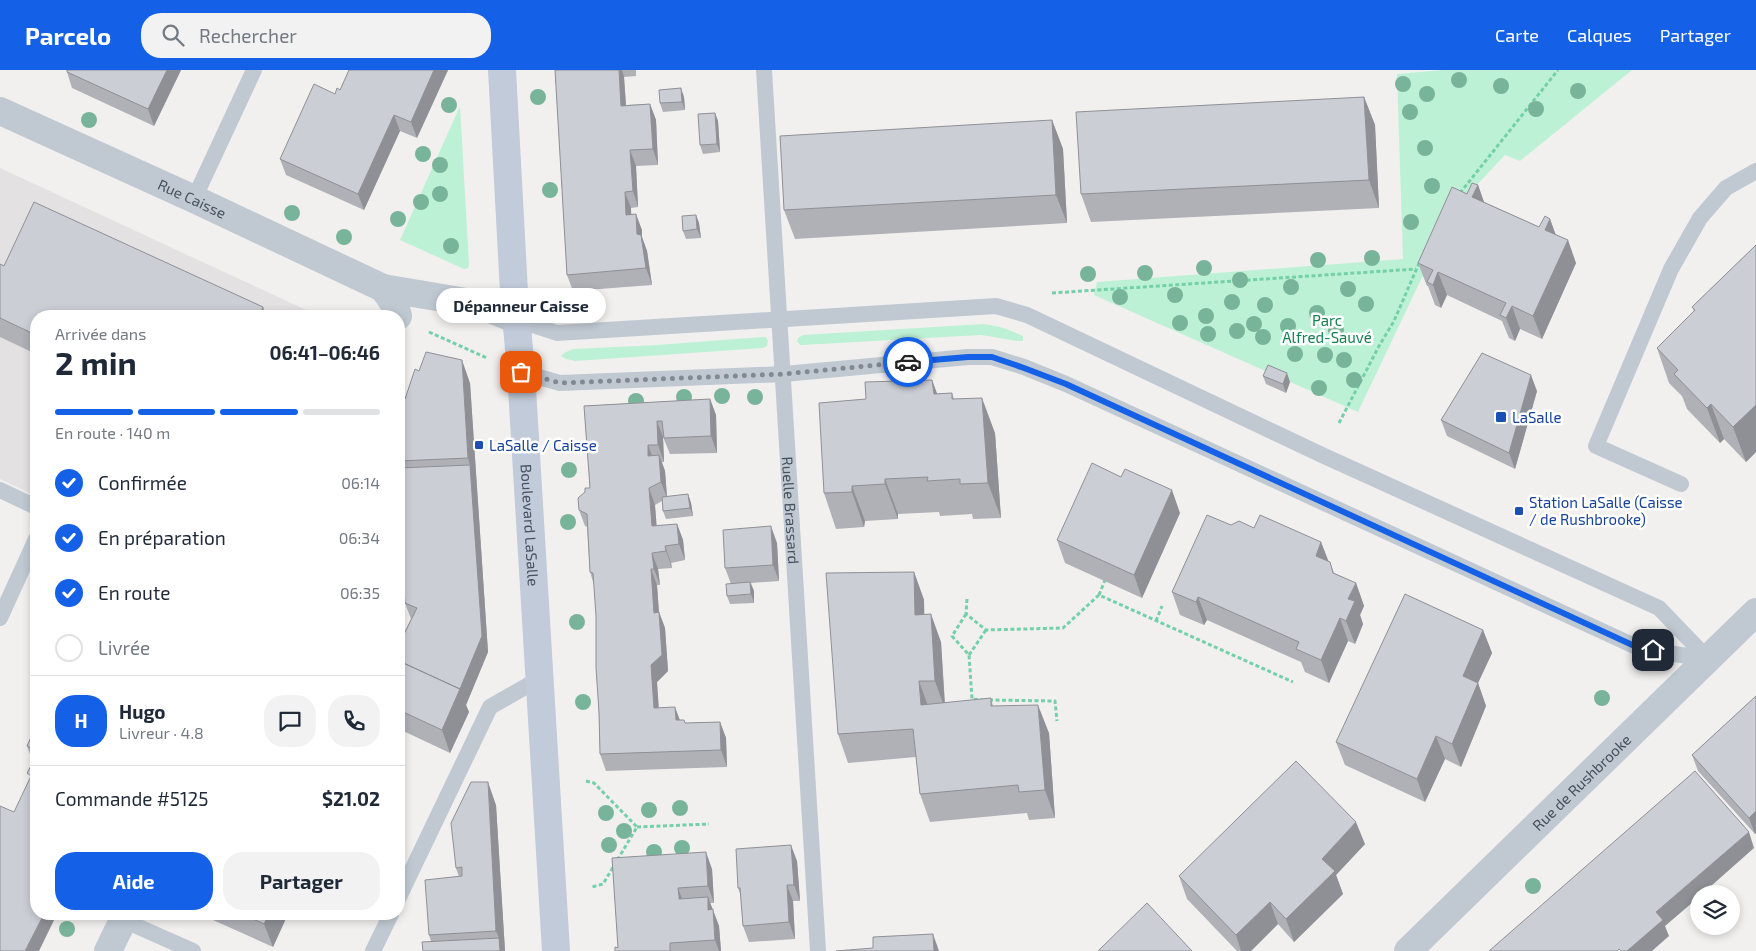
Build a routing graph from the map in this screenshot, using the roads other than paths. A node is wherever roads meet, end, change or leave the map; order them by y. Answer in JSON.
{"nodes":[{"id":1,"x":254,"y":70,"type":"edge"},
{"id":2,"x":502,"y":70,"type":"edge"},
{"id":3,"x":764,"y":70,"type":"edge"},
{"id":4,"x":0,"y":112,"type":"edge"},
{"id":5,"x":1756,"y":171,"type":"edge"},
{"id":6,"x":194,"y":199,"type":"junction"},
{"id":7,"x":382,"y":288,"type":"junction"},
{"id":8,"x":396,"y":310,"type":"edge"},
{"id":9,"x":779,"y":318,"type":"junction"},
{"id":10,"x":517,"y":320,"type":"junction"},
{"id":11,"x":521,"y":372,"type":"junction"},
{"id":12,"x":784,"y":374,"type":"junction"},
{"id":13,"x":1681,"y":484,"type":"dead end"},
{"id":14,"x":0,"y":490,"type":"edge"},
{"id":15,"x":30,"y":504,"type":"edge"},
{"id":16,"x":30,"y":552,"type":"edge"},
{"id":17,"x":1756,"y":612,"type":"edge"},
{"id":18,"x":0,"y":618,"type":"edge"},
{"id":19,"x":1708,"y":660,"type":"junction"},
{"id":20,"x":539,"y":679,"type":"junction"},
{"id":21,"x":405,"y":884,"type":"edge"},
{"id":22,"x":123,"y":920,"type":"edge"},
{"id":23,"x":130,"y":920,"type":"edge"},
{"id":24,"x":388,"y":920,"type":"edge"},
{"id":25,"x":108,"y":951,"type":"edge"},
{"id":26,"x":193,"y":951,"type":"edge"},
{"id":27,"x":373,"y":951,"type":"edge"},
{"id":28,"x":556,"y":951,"type":"edge"},
{"id":29,"x":818,"y":951,"type":"edge"},
{"id":30,"x":1408,"y":951,"type":"edge"}],
"edges":[{"from":1,"to":6,"type":"lane"},
{"from":2,"to":10,"type":"main road","name":"Boulevard LaSalle"},
{"from":3,"to":9,"type":"lane","name":"Ruelle Brassard"},
{"from":4,"to":6,"type":"street","name":"Rue Caisse"},
{"from":5,"to":13,"type":"lane"},
{"from":6,"to":7,"type":"street","name":"Rue Caisse"},
{"from":7,"to":8,"type":"street"},
{"from":7,"to":10,"type":"street","name":"Rue Caisse"},
{"from":9,"to":10,"type":"lane"},
{"from":9,"to":12,"type":"lane","name":"Ruelle Brassard"},
{"from":9,"to":19,"type":"lane"},
{"from":10,"to":11,"type":"main road","name":"Boulevard LaSalle"},
{"from":11,"to":12,"type":"lane"},
{"from":11,"to":20,"type":"main road","name":"Boulevard LaSalle"},
{"from":12,"to":19,"type":"lane"},
{"from":12,"to":29,"type":"lane","name":"Ruelle Brassard"},
{"from":14,"to":15,"type":"lane"},
{"from":16,"to":18,"type":"lane"},
{"from":17,"to":19,"type":"street","name":"Rue de Rushbrooke"},
{"from":19,"to":30,"type":"street","name":"Rue de Rushbrooke"},
{"from":20,"to":21,"type":"lane"},
{"from":20,"to":28,"type":"main road","name":"Boulevard LaSalle"},
{"from":22,"to":25,"type":"street"},
{"from":23,"to":26,"type":"lane"},
{"from":24,"to":27,"type":"lane"}]}
